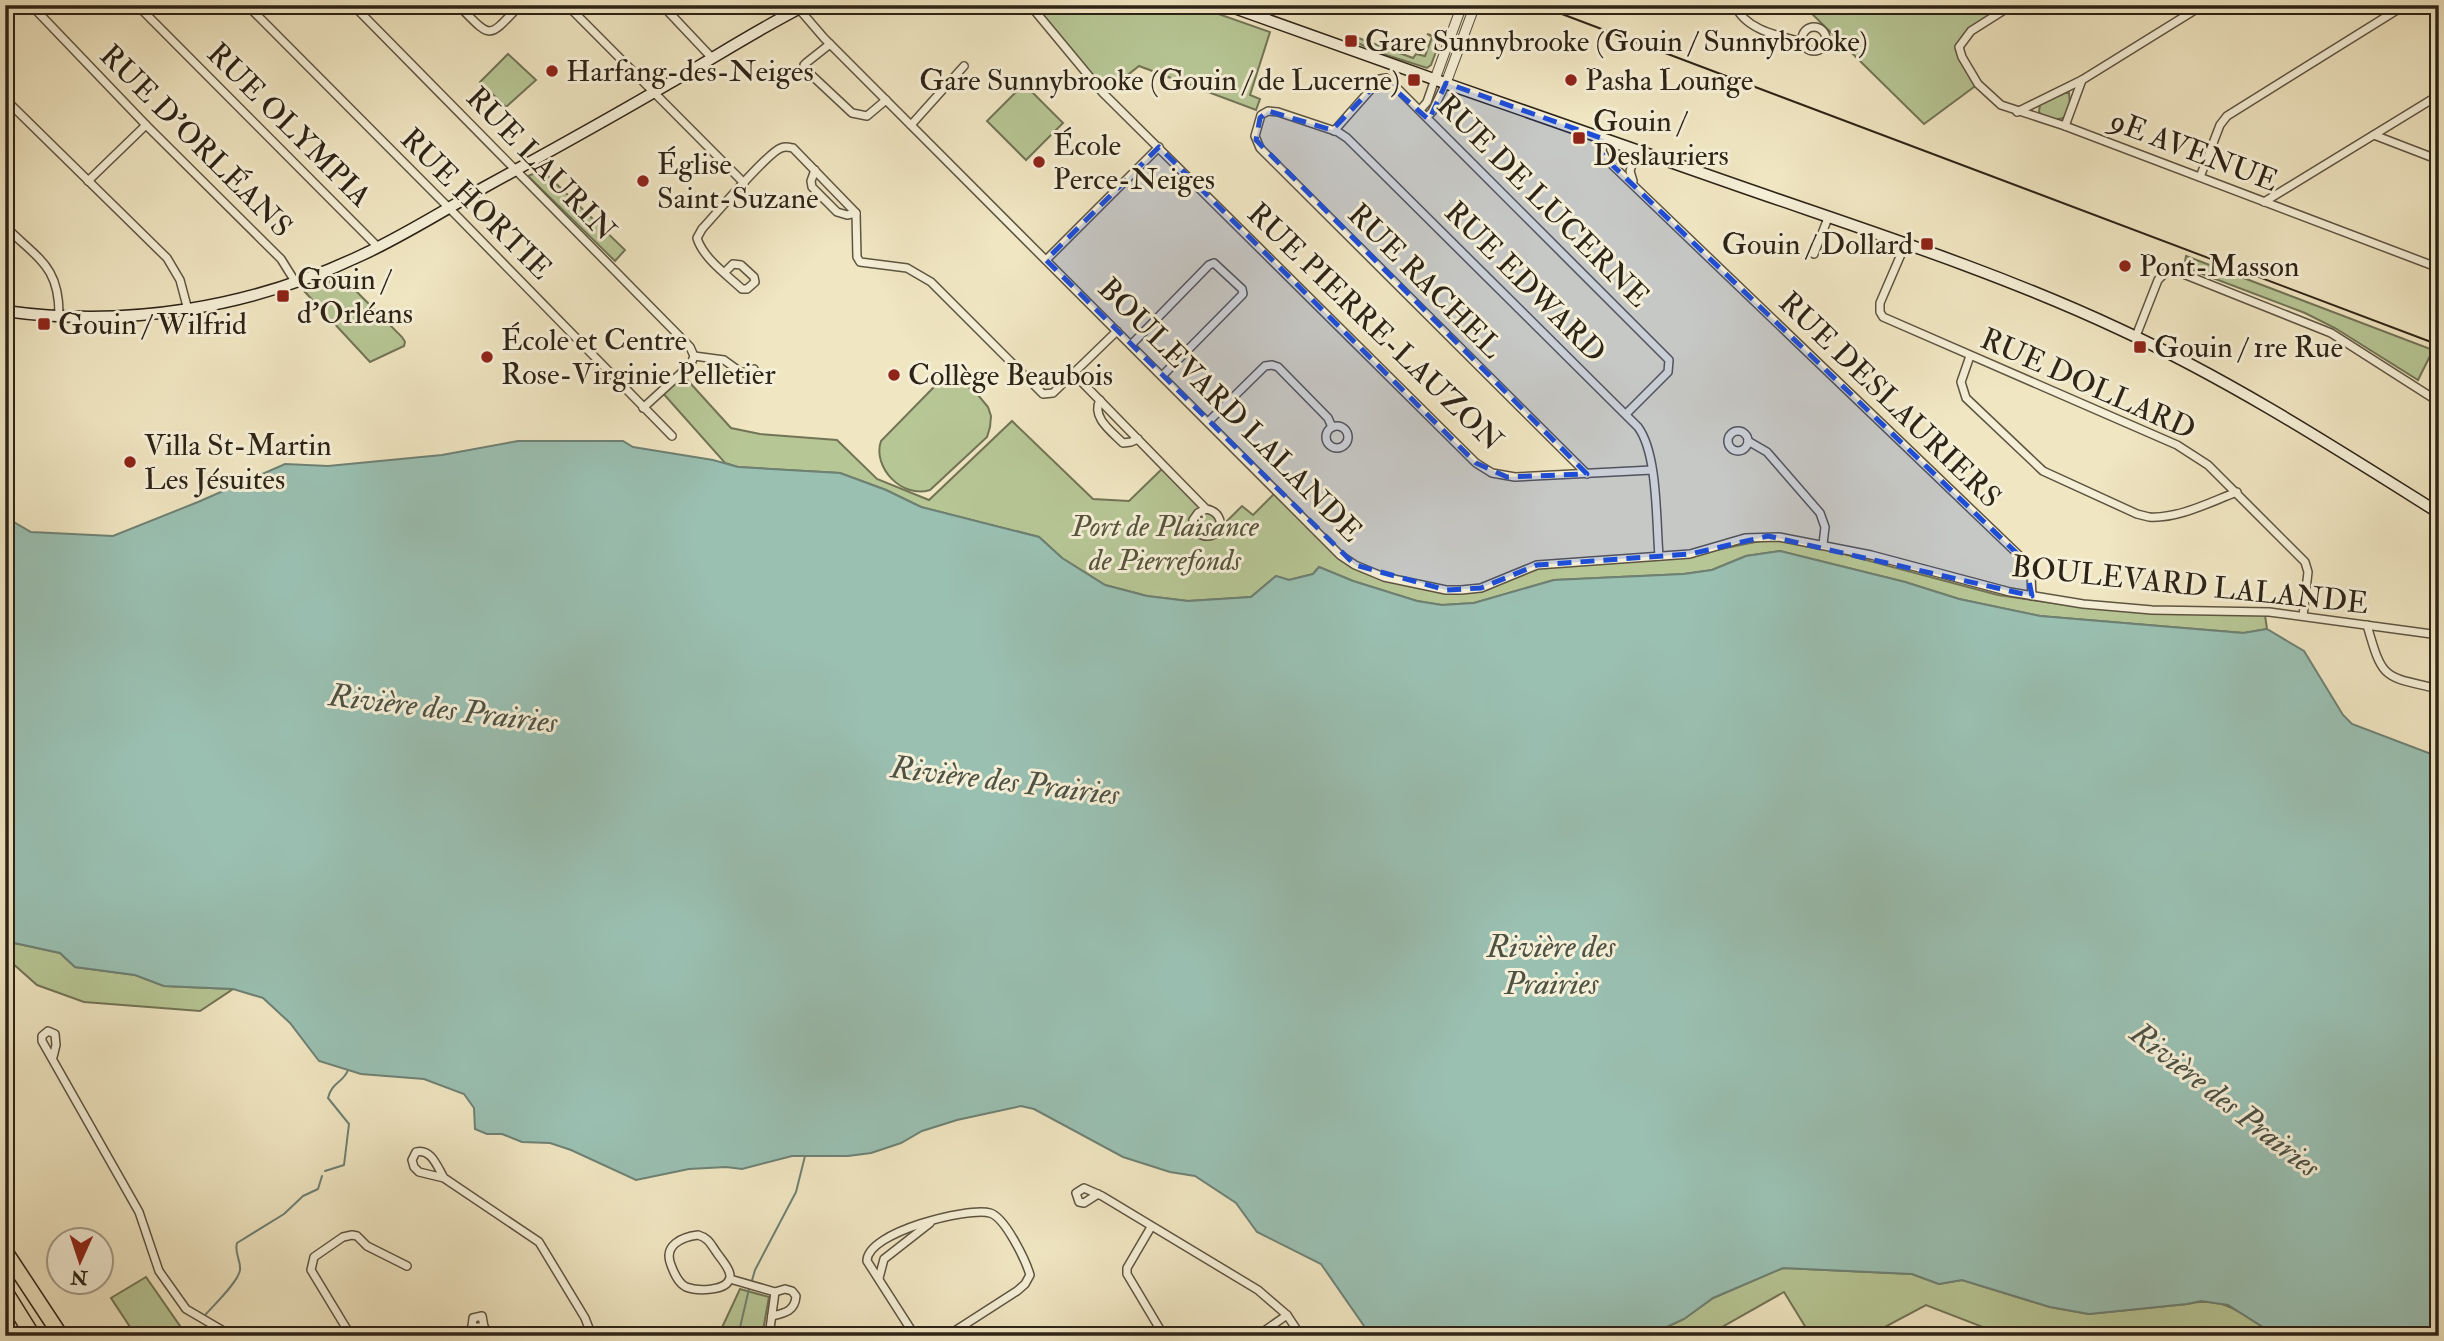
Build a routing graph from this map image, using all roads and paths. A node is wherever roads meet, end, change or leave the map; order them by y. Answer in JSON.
{"nodes":[{"id":1,"x":31,"y":5,"type":"edge"},
{"id":2,"x":137,"y":5,"type":"edge"},
{"id":3,"x":247,"y":5,"type":"edge"},
{"id":4,"x":354,"y":5,"type":"edge"},
{"id":5,"x":458,"y":5,"type":"edge"},
{"id":6,"x":520,"y":5,"type":"edge"},
{"id":7,"x":567,"y":5,"type":"edge"},
{"id":8,"x":662,"y":5,"type":"edge"},
{"id":9,"x":1030,"y":5,"type":"edge"},
{"id":10,"x":1226,"y":5,"type":"edge"},
{"id":11,"x":1462,"y":5,"type":"edge"},
{"id":12,"x":1475,"y":5,"type":"edge"},
{"id":13,"x":1735,"y":5,"type":"edge"},
{"id":14,"x":2012,"y":5,"type":"edge"},
{"id":15,"x":2203,"y":5,"type":"edge"},
{"id":16,"x":2405,"y":5,"type":"edge"},
{"id":17,"x":802,"y":7,"type":"edge"},
{"id":18,"x":1802,"y":42,"type":"dead end"},
{"id":19,"x":830,"y":44,"type":"junction"},
{"id":20,"x":712,"y":58,"type":"junction"},
{"id":21,"x":964,"y":66,"type":"dead end"},
{"id":22,"x":2082,"y":80,"type":"junction"},
{"id":23,"x":1441,"y":81,"type":"junction"},
{"id":24,"x":654,"y":93,"type":"junction"},
{"id":25,"x":2439,"y":95,"type":"edge"},
{"id":26,"x":5,"y":99,"type":"edge"},
{"id":27,"x":886,"y":100,"type":"junction"},
{"id":28,"x":1420,"y":110,"type":"junction"},
{"id":29,"x":2017,"y":111,"type":"junction"},
{"id":30,"x":1265,"y":112,"type":"joint"},
{"id":31,"x":1427,"y":117,"type":"junction"},
{"id":32,"x":146,"y":125,"type":"junction"},
{"id":33,"x":911,"y":125,"type":"junction"},
{"id":34,"x":2065,"y":126,"type":"junction"},
{"id":35,"x":1334,"y":131,"type":"junction"},
{"id":36,"x":2374,"y":135,"type":"junction"},
{"id":37,"x":1604,"y":139,"type":"junction"},
{"id":38,"x":1158,"y":147,"type":"junction"},
{"id":39,"x":1637,"y":150,"type":"junction"},
{"id":40,"x":2439,"y":160,"type":"edge"},
{"id":41,"x":516,"y":170,"type":"junction"},
{"id":42,"x":815,"y":170,"type":"junction"},
{"id":43,"x":2200,"y":177,"type":"junction"},
{"id":44,"x":88,"y":181,"type":"junction"},
{"id":45,"x":744,"y":183,"type":"junction"},
{"id":46,"x":1638,"y":187,"type":"junction"},
{"id":47,"x":2264,"y":202,"type":"junction"},
{"id":48,"x":449,"y":208,"type":"junction"},
{"id":49,"x":856,"y":213,"type":"junction"},
{"id":50,"x":1828,"y":218,"type":"junction"},
{"id":51,"x":5,"y":226,"type":"edge"},
{"id":52,"x":1905,"y":245,"type":"junction"},
{"id":53,"x":378,"y":247,"type":"junction"},
{"id":54,"x":1814,"y":254,"type":"dead end"},
{"id":55,"x":1046,"y":260,"type":"junction"},
{"id":56,"x":2439,"y":268,"type":"edge"},
{"id":57,"x":725,"y":272,"type":"dead end"},
{"id":58,"x":296,"y":283,"type":"junction"},
{"id":59,"x":188,"y":310,"type":"junction"},
{"id":60,"x":5,"y":311,"type":"edge"},
{"id":61,"x":58,"y":317,"type":"junction"},
{"id":62,"x":1117,"y":331,"type":"junction"},
{"id":63,"x":2136,"y":337,"type":"junction"},
{"id":64,"x":1131,"y":345,"type":"junction"},
{"id":65,"x":694,"y":356,"type":"junction"},
{"id":66,"x":1970,"y":356,"type":"junction"},
{"id":67,"x":754,"y":369,"type":"dead end"},
{"id":68,"x":1073,"y":373,"type":"junction"},
{"id":69,"x":1162,"y":376,"type":"junction"},
{"id":70,"x":1100,"y":400,"type":"junction"},
{"id":71,"x":2439,"y":402,"type":"edge"},
{"id":72,"x":643,"y":408,"type":"junction"},
{"id":73,"x":1626,"y":414,"type":"junction"},
{"id":74,"x":1208,"y":422,"type":"junction"},
{"id":75,"x":1332,"y":427,"type":"dead end"},
{"id":76,"x":672,"y":436,"type":"dead end"},
{"id":77,"x":1138,"y":439,"type":"junction"},
{"id":78,"x":1748,"y":441,"type":"dead end"},
{"id":79,"x":1652,"y":470,"type":"junction"},
{"id":80,"x":1587,"y":474,"type":"junction"},
{"id":81,"x":2237,"y":492,"type":"junction"},
{"id":82,"x":1206,"y":509,"type":"dead end"},
{"id":83,"x":2439,"y":513,"type":"edge"},
{"id":84,"x":1823,"y":544,"type":"junction"},
{"id":85,"x":1659,"y":556,"type":"junction"},
{"id":86,"x":2032,"y":596,"type":"junction"},
{"id":87,"x":2303,"y":616,"type":"junction"},
{"id":88,"x":2367,"y":625,"type":"junction"},
{"id":89,"x":2439,"y":635,"type":"edge"},
{"id":90,"x":2439,"y":689,"type":"edge"},
{"id":91,"x":53,"y":1057,"type":"dead end"},
{"id":92,"x":444,"y":1178,"type":"junction"},
{"id":93,"x":1098,"y":1195,"type":"dead end"},
{"id":94,"x":935,"y":1220,"type":"junction"},
{"id":95,"x":1151,"y":1227,"type":"junction"},
{"id":96,"x":5,"y":1251,"type":"edge"},
{"id":97,"x":407,"y":1266,"type":"dead end"},
{"id":98,"x":730,"y":1279,"type":"junction"},
{"id":99,"x":879,"y":1279,"type":"junction"},
{"id":100,"x":5,"y":1291,"type":"edge"},
{"id":101,"x":775,"y":1293,"type":"junction"},
{"id":102,"x":1287,"y":1315,"type":"junction"},
{"id":103,"x":772,"y":1316,"type":"junction"},
{"id":104,"x":33,"y":1336,"type":"edge"},
{"id":105,"x":61,"y":1336,"type":"edge"},
{"id":106,"x":232,"y":1336,"type":"edge"},
{"id":107,"x":351,"y":1336,"type":"edge"},
{"id":108,"x":464,"y":1336,"type":"edge"},
{"id":109,"x":491,"y":1336,"type":"edge"},
{"id":110,"x":592,"y":1336,"type":"edge"},
{"id":111,"x":769,"y":1336,"type":"edge"},
{"id":112,"x":915,"y":1336,"type":"edge"},
{"id":113,"x":947,"y":1336,"type":"edge"},
{"id":114,"x":1164,"y":1336,"type":"edge"},
{"id":115,"x":1257,"y":1336,"type":"edge"},
{"id":116,"x":1301,"y":1336,"type":"edge"}],
"edges":[{"from":1,"to":32,"type":"street","name":"RUE D'ORLÉANS"},
{"from":2,"to":53,"type":"street","name":"RUE OLYMPIA"},
{"from":3,"to":48,"type":"street","name":"RUE HORTIE"},
{"from":4,"to":41,"type":"street","name":"RUE LAURIN"},
{"from":5,"to":6,"type":"street"},
{"from":7,"to":24,"type":"street"},
{"from":8,"to":20,"type":"street"},
{"from":9,"to":38,"type":"street","name":"RUE PIERRE-LAUZON"},
{"from":10,"to":23,"type":"main road"},
{"from":11,"to":23,"type":"street"},
{"from":12,"to":23,"type":"street"},
{"from":13,"to":18,"type":"street"},
{"from":14,"to":29,"type":"street","name":"9E AVENUE"},
{"from":15,"to":22,"type":"street"},
{"from":16,"to":43,"type":"street"},
{"from":17,"to":19,"type":"street","name":"BOULEVARD LALANDE"},
{"from":17,"to":20,"type":"main road"},
{"from":19,"to":27,"type":"street","name":"BOULEVARD LALANDE"},
{"from":19,"to":27,"type":"street"},
{"from":20,"to":24,"type":"main road"},
{"from":21,"to":33,"type":"street"},
{"from":22,"to":29,"type":"street"},
{"from":22,"to":34,"type":"street"},
{"from":23,"to":28,"type":"street"},
{"from":23,"to":31,"type":"street"},
{"from":23,"to":37,"type":"main road"},
{"from":24,"to":41,"type":"main road"},
{"from":24,"to":45,"type":"street"},
{"from":25,"to":36,"type":"street"},
{"from":26,"to":44,"type":"street"},
{"from":27,"to":33,"type":"street","name":"BOULEVARD LALANDE"},
{"from":28,"to":31,"type":"street","name":"RUE DE LUCERNE"},
{"from":28,"to":35,"type":"street","name":"RUE DE LUCERNE"},
{"from":29,"to":34,"type":"street","name":"9E AVENUE"},
{"from":30,"to":35,"type":"street","name":"RUE EDWARD"},
{"from":30,"to":80,"type":"street","name":"RUE RACHEL"},
{"from":31,"to":73,"type":"street","name":"RUE DE LUCERNE"},
{"from":32,"to":44,"type":"street"},
{"from":32,"to":58,"type":"street","name":"RUE D'ORLÉANS"},
{"from":33,"to":55,"type":"street","name":"BOULEVARD LALANDE"},
{"from":34,"to":43,"type":"street","name":"9E AVENUE"},
{"from":35,"to":73,"type":"street","name":"RUE EDWARD"},
{"from":36,"to":40,"type":"street"},
{"from":36,"to":47,"type":"street"},
{"from":37,"to":39,"type":"main road"},
{"from":37,"to":46,"type":"street","name":"RUE DESLAURIERS"},
{"from":38,"to":55,"type":"street"},
{"from":38,"to":80,"type":"street","name":"RUE PIERRE-LAUZON"},
{"from":39,"to":46,"type":"street"},
{"from":39,"to":50,"type":"main road"},
{"from":41,"to":48,"type":"main road"},
{"from":41,"to":65,"type":"street","name":"RUE LAURIN"},
{"from":42,"to":45,"type":"street"},
{"from":42,"to":49,"type":"street"},
{"from":42,"to":49,"type":"street"},
{"from":43,"to":47,"type":"street","name":"9E AVENUE"},
{"from":44,"to":59,"type":"street"},
{"from":45,"to":57,"type":"street"},
{"from":46,"to":86,"type":"street","name":"RUE DESLAURIERS"},
{"from":47,"to":56,"type":"street","name":"9E AVENUE"},
{"from":48,"to":53,"type":"main road"},
{"from":48,"to":72,"type":"street","name":"RUE HORTIE"},
{"from":49,"to":68,"type":"street"},
{"from":50,"to":52,"type":"main road"},
{"from":50,"to":54,"type":"street"},
{"from":51,"to":61,"type":"street"},
{"from":52,"to":63,"type":"main road"},
{"from":52,"to":66,"type":"street","name":"RUE DOLLARD"},
{"from":53,"to":58,"type":"main road"},
{"from":55,"to":62,"type":"street","name":"BOULEVARD LALANDE"},
{"from":58,"to":59,"type":"main road"},
{"from":59,"to":61,"type":"main road"},
{"from":60,"to":61,"type":"main road"},
{"from":62,"to":64,"type":"street","name":"BOULEVARD LALANDE"},
{"from":62,"to":68,"type":"street"},
{"from":63,"to":71,"type":"street"},
{"from":63,"to":83,"type":"main road"},
{"from":64,"to":69,"type":"street","name":"BOULEVARD LALANDE"},
{"from":64,"to":69,"type":"street"},
{"from":65,"to":67,"type":"street"},
{"from":65,"to":72,"type":"street"},
{"from":66,"to":81,"type":"street","name":"RUE DOLLARD"},
{"from":66,"to":81,"type":"street"},
{"from":68,"to":70,"type":"street"},
{"from":69,"to":74,"type":"street","name":"BOULEVARD LALANDE"},
{"from":70,"to":77,"type":"street"},
{"from":70,"to":77,"type":"street"},
{"from":72,"to":76,"type":"street","name":"RUE HORTIE"},
{"from":73,"to":79,"type":"street","name":"RUE EDWARD"},
{"from":74,"to":75,"type":"street"},
{"from":74,"to":85,"type":"street","name":"BOULEVARD LALANDE"},
{"from":77,"to":82,"type":"street"},
{"from":78,"to":84,"type":"street"},
{"from":79,"to":80,"type":"street","name":"RUE PIERRE-LAUZON"},
{"from":79,"to":85,"type":"street","name":"RUE EDWARD"},
{"from":81,"to":87,"type":"street","name":"RUE DOLLARD"},
{"from":84,"to":85,"type":"street","name":"BOULEVARD LALANDE"},
{"from":84,"to":86,"type":"street","name":"BOULEVARD LALANDE"},
{"from":86,"to":87,"type":"street","name":"BOULEVARD LALANDE"},
{"from":87,"to":88,"type":"street","name":"BOULEVARD LALANDE"},
{"from":88,"to":89,"type":"street","name":"BOULEVARD LALANDE"},
{"from":88,"to":90,"type":"street"},
{"from":91,"to":106,"type":"street"},
{"from":92,"to":92,"type":"street"},
{"from":92,"to":110,"type":"street"},
{"from":93,"to":95,"type":"street"},
{"from":94,"to":99,"type":"street"},
{"from":94,"to":99,"type":"street"},
{"from":94,"to":113,"type":"street"},
{"from":95,"to":102,"type":"street"},
{"from":95,"to":114,"type":"street"},
{"from":96,"to":105,"type":"highway"},
{"from":97,"to":107,"type":"street"},
{"from":98,"to":98,"type":"street"},
{"from":98,"to":101,"type":"street"},
{"from":99,"to":112,"type":"street"},
{"from":100,"to":104,"type":"highway"},
{"from":101,"to":103,"type":"street"},
{"from":101,"to":103,"type":"street"},
{"from":102,"to":115,"type":"street"},
{"from":102,"to":116,"type":"street"},
{"from":103,"to":111,"type":"street"},
{"from":108,"to":109,"type":"street"}]}
